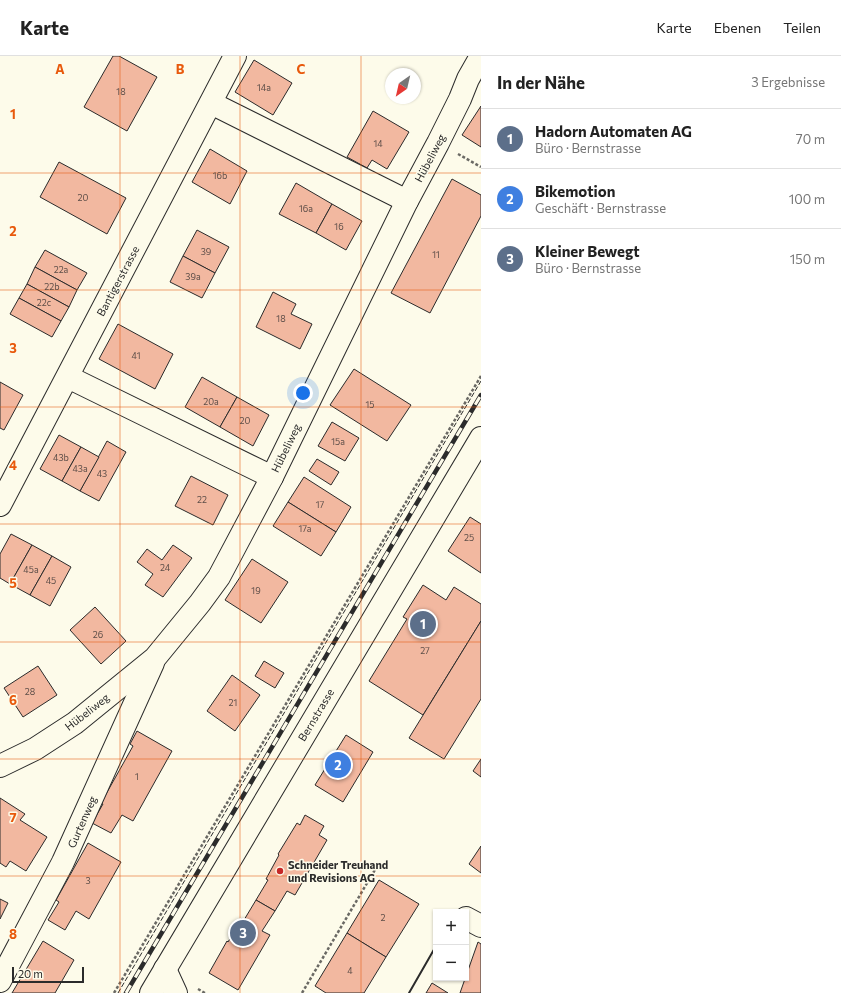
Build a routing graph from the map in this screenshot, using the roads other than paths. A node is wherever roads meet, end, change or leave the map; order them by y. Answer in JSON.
{"nodes":[{"id":1,"x":235,"y":56,"type":"edge"},
{"id":2,"x":481,"y":56,"type":"edge"},
{"id":3,"x":211,"y":103,"type":"junction"},
{"id":4,"x":407,"y":201,"type":"junction"},
{"id":5,"x":68,"y":377,"type":"junction"},
{"id":6,"x":481,"y":438,"type":"edge"},
{"id":7,"x":272,"y":477,"type":"junction"},
{"id":8,"x":0,"y":505,"type":"edge"},
{"id":9,"x":155,"y":658,"type":"junction"},
{"id":10,"x":0,"y":766,"type":"edge"},
{"id":11,"x":469,"y":920,"type":"edge"},
{"id":12,"x":481,"y":926,"type":"edge"},
{"id":13,"x":165,"y":969,"type":"junction"},
{"id":14,"x":0,"y":981,"type":"edge"},
{"id":15,"x":151,"y":993,"type":"edge"},
{"id":16,"x":176,"y":993,"type":"edge"}],
"edges":[{"from":1,"to":3,"type":"street","name":"Bantigerstrasse"},
{"from":2,"to":4,"type":"street","name":"Hübeliweg"},
{"from":3,"to":4,"type":"street"},
{"from":3,"to":5,"type":"street","name":"Bantigerstrasse"},
{"from":4,"to":7,"type":"street","name":"Hübeliweg"},
{"from":5,"to":7,"type":"street"},
{"from":5,"to":8,"type":"street","name":"Bantigerstrasse"},
{"from":6,"to":13,"type":"street","name":"Bernstrasse"},
{"from":7,"to":9,"type":"street","name":"Hübeliweg"},
{"from":9,"to":10,"type":"street","name":"Hübeliweg"},
{"from":9,"to":14,"type":"street","name":"Gurtenweg"},
{"from":11,"to":12,"type":"street"},
{"from":13,"to":15,"type":"street","name":"Bernstrasse"},
{"from":13,"to":16,"type":"street"}]}
